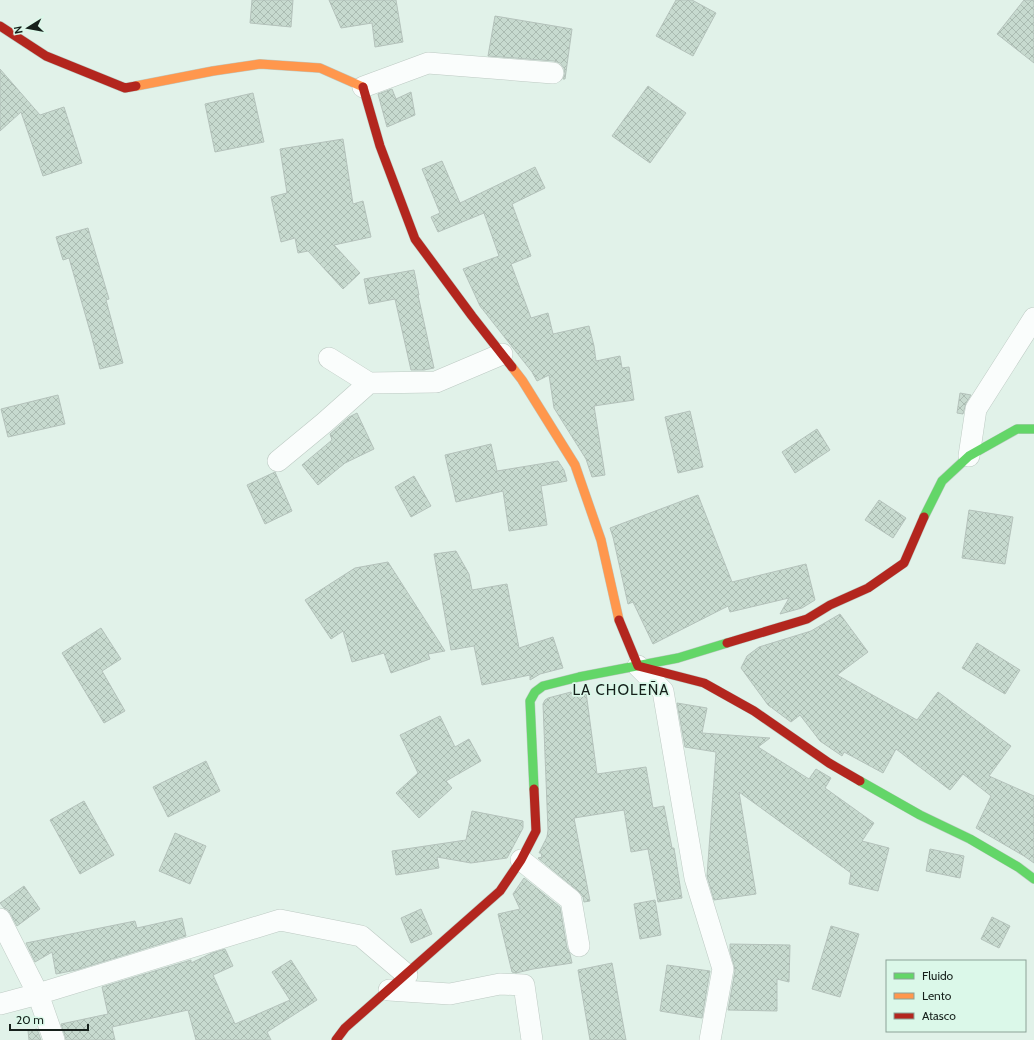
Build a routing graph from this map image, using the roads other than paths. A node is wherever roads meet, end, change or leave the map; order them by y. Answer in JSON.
{"nodes":[{"id":1,"x":0,"y":26,"type":"edge"},
{"id":2,"x":553,"y":73,"type":"dead end"},
{"id":3,"x":363,"y":87,"type":"junction"},
{"id":4,"x":1034,"y":318,"type":"edge"},
{"id":5,"x":502,"y":354,"type":"junction"},
{"id":6,"x":329,"y":358,"type":"dead end"},
{"id":7,"x":369,"y":383,"type":"junction"},
{"id":8,"x":1034,"y":429,"type":"edge"},
{"id":9,"x":969,"y":456,"type":"junction"},
{"id":10,"x":278,"y":461,"type":"dead end"},
{"id":11,"x":638,"y":666,"type":"junction"},
{"id":12,"x":521,"y":860,"type":"junction"},
{"id":13,"x":1034,"y":879,"type":"edge"},
{"id":14,"x":0,"y":919,"type":"edge"},
{"id":15,"x":579,"y":946,"type":"dead end"},
{"id":16,"x":407,"y":975,"type":"junction"},
{"id":17,"x":389,"y":990,"type":"junction"},
{"id":18,"x":38,"y":994,"type":"junction"},
{"id":19,"x":0,"y":1004,"type":"edge"},
{"id":20,"x":54,"y":1040,"type":"edge"},
{"id":21,"x":336,"y":1040,"type":"edge"},
{"id":22,"x":532,"y":1040,"type":"edge"},
{"id":23,"x":710,"y":1040,"type":"edge"}],
"edges":[{"from":1,"to":3,"type":"street"},
{"from":2,"to":3,"type":"street"},
{"from":3,"to":5,"type":"street"},
{"from":4,"to":9,"type":"street"},
{"from":5,"to":7,"type":"street"},
{"from":5,"to":11,"type":"street"},
{"from":6,"to":7,"type":"street"},
{"from":7,"to":10,"type":"street"},
{"from":8,"to":9,"type":"street"},
{"from":9,"to":11,"type":"street"},
{"from":11,"to":12,"type":"street"},
{"from":11,"to":13,"type":"street"},
{"from":11,"to":23,"type":"street"},
{"from":12,"to":15,"type":"street"},
{"from":12,"to":16,"type":"street"},
{"from":14,"to":18,"type":"street"},
{"from":16,"to":17,"type":"street"},
{"from":16,"to":18,"type":"street"},
{"from":17,"to":21,"type":"street"},
{"from":17,"to":22,"type":"street"},
{"from":18,"to":19,"type":"street"},
{"from":18,"to":20,"type":"street"}]}
